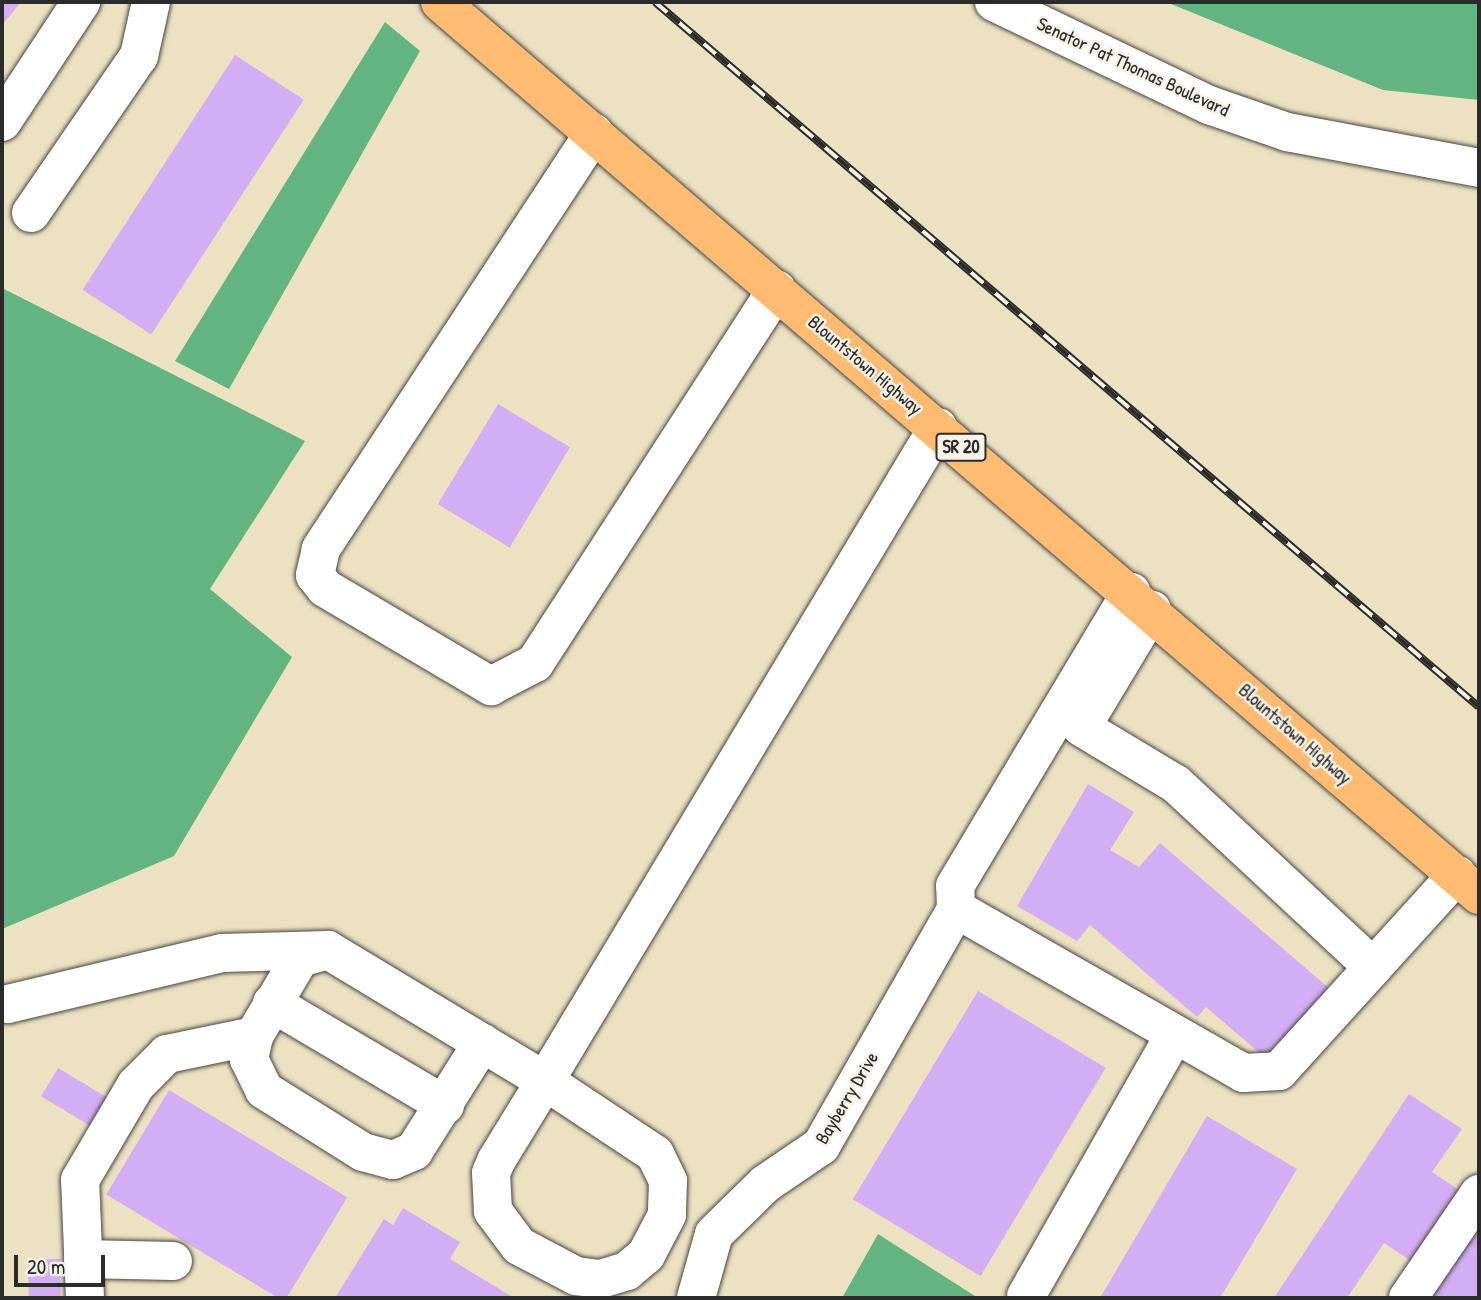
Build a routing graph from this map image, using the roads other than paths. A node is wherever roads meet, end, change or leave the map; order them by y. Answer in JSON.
{"nodes":[{"id":1,"x":81,"y":2,"type":"edge"},
{"id":2,"x":151,"y":2,"type":"edge"},
{"id":3,"x":440,"y":2,"type":"edge"},
{"id":4,"x":994,"y":2,"type":"edge"},
{"id":5,"x":3,"y":117,"type":"edge"},
{"id":6,"x":594,"y":133,"type":"junction"},
{"id":7,"x":1479,"y":168,"type":"edge"},
{"id":8,"x":31,"y":213,"type":"dead end"},
{"id":9,"x":777,"y":289,"type":"junction"},
{"id":10,"x":938,"y":426,"type":"junction"},
{"id":11,"x":1142,"y":601,"type":"junction"},
{"id":12,"x":1082,"y":727,"type":"junction"},
{"id":13,"x":1468,"y":885,"type":"edge"},
{"id":14,"x":956,"y":909,"type":"junction"},
{"id":15,"x":328,"y":950,"type":"junction"},
{"id":16,"x":1373,"y":967,"type":"junction"},
{"id":17,"x":272,"y":1003,"type":"junction"},
{"id":18,"x":8,"y":1004,"type":"dead end"},
{"id":19,"x":1174,"y":1035,"type":"junction"},
{"id":20,"x":254,"y":1036,"type":"junction"},
{"id":21,"x":482,"y":1043,"type":"junction"},
{"id":22,"x":545,"y":1081,"type":"junction"},
{"id":23,"x":445,"y":1105,"type":"junction"},
{"id":24,"x":1479,"y":1194,"type":"edge"},
{"id":25,"x":83,"y":1258,"type":"junction"},
{"id":26,"x":173,"y":1261,"type":"dead end"},
{"id":27,"x":1026,"y":1296,"type":"dead end"},
{"id":28,"x":85,"y":1298,"type":"edge"},
{"id":29,"x":696,"y":1298,"type":"edge"},
{"id":30,"x":1408,"y":1298,"type":"edge"}],
"edges":[{"from":1,"to":5,"type":"street"},
{"from":2,"to":8,"type":"street"},
{"from":3,"to":6,"type":"main road","name":"Blountstown Highway","number":"SR 20"},
{"from":4,"to":7,"type":"street","name":"Senator Pat Thomas Boulevard"},
{"from":6,"to":9,"type":"main road","name":"Blountstown Highway","number":"SR 20"},
{"from":6,"to":9,"type":"street"},
{"from":9,"to":10,"type":"main road","name":"Blountstown Highway","number":"SR 20"},
{"from":10,"to":11,"type":"main road","name":"Blountstown Highway","number":"SR 20"},
{"from":10,"to":22,"type":"street"},
{"from":11,"to":12,"type":"street","name":"Bayberry Drive"},
{"from":11,"to":13,"type":"main road","name":"Blountstown Highway","number":"SR 20"},
{"from":11,"to":14,"type":"street","name":"Bayberry Drive"},
{"from":12,"to":14,"type":"street","name":"Bayberry Drive"},
{"from":12,"to":16,"type":"street"},
{"from":13,"to":16,"type":"street"},
{"from":14,"to":19,"type":"street"},
{"from":14,"to":29,"type":"street","name":"Bayberry Drive"},
{"from":15,"to":17,"type":"street"},
{"from":15,"to":18,"type":"street"},
{"from":15,"to":21,"type":"street"},
{"from":16,"to":19,"type":"street"},
{"from":17,"to":20,"type":"street"},
{"from":17,"to":23,"type":"street"},
{"from":19,"to":27,"type":"street"},
{"from":20,"to":23,"type":"street"},
{"from":20,"to":25,"type":"street"},
{"from":21,"to":22,"type":"street"},
{"from":21,"to":23,"type":"street"},
{"from":22,"to":22,"type":"street"},
{"from":24,"to":30,"type":"street"},
{"from":25,"to":26,"type":"street"},
{"from":25,"to":28,"type":"street"}]}
